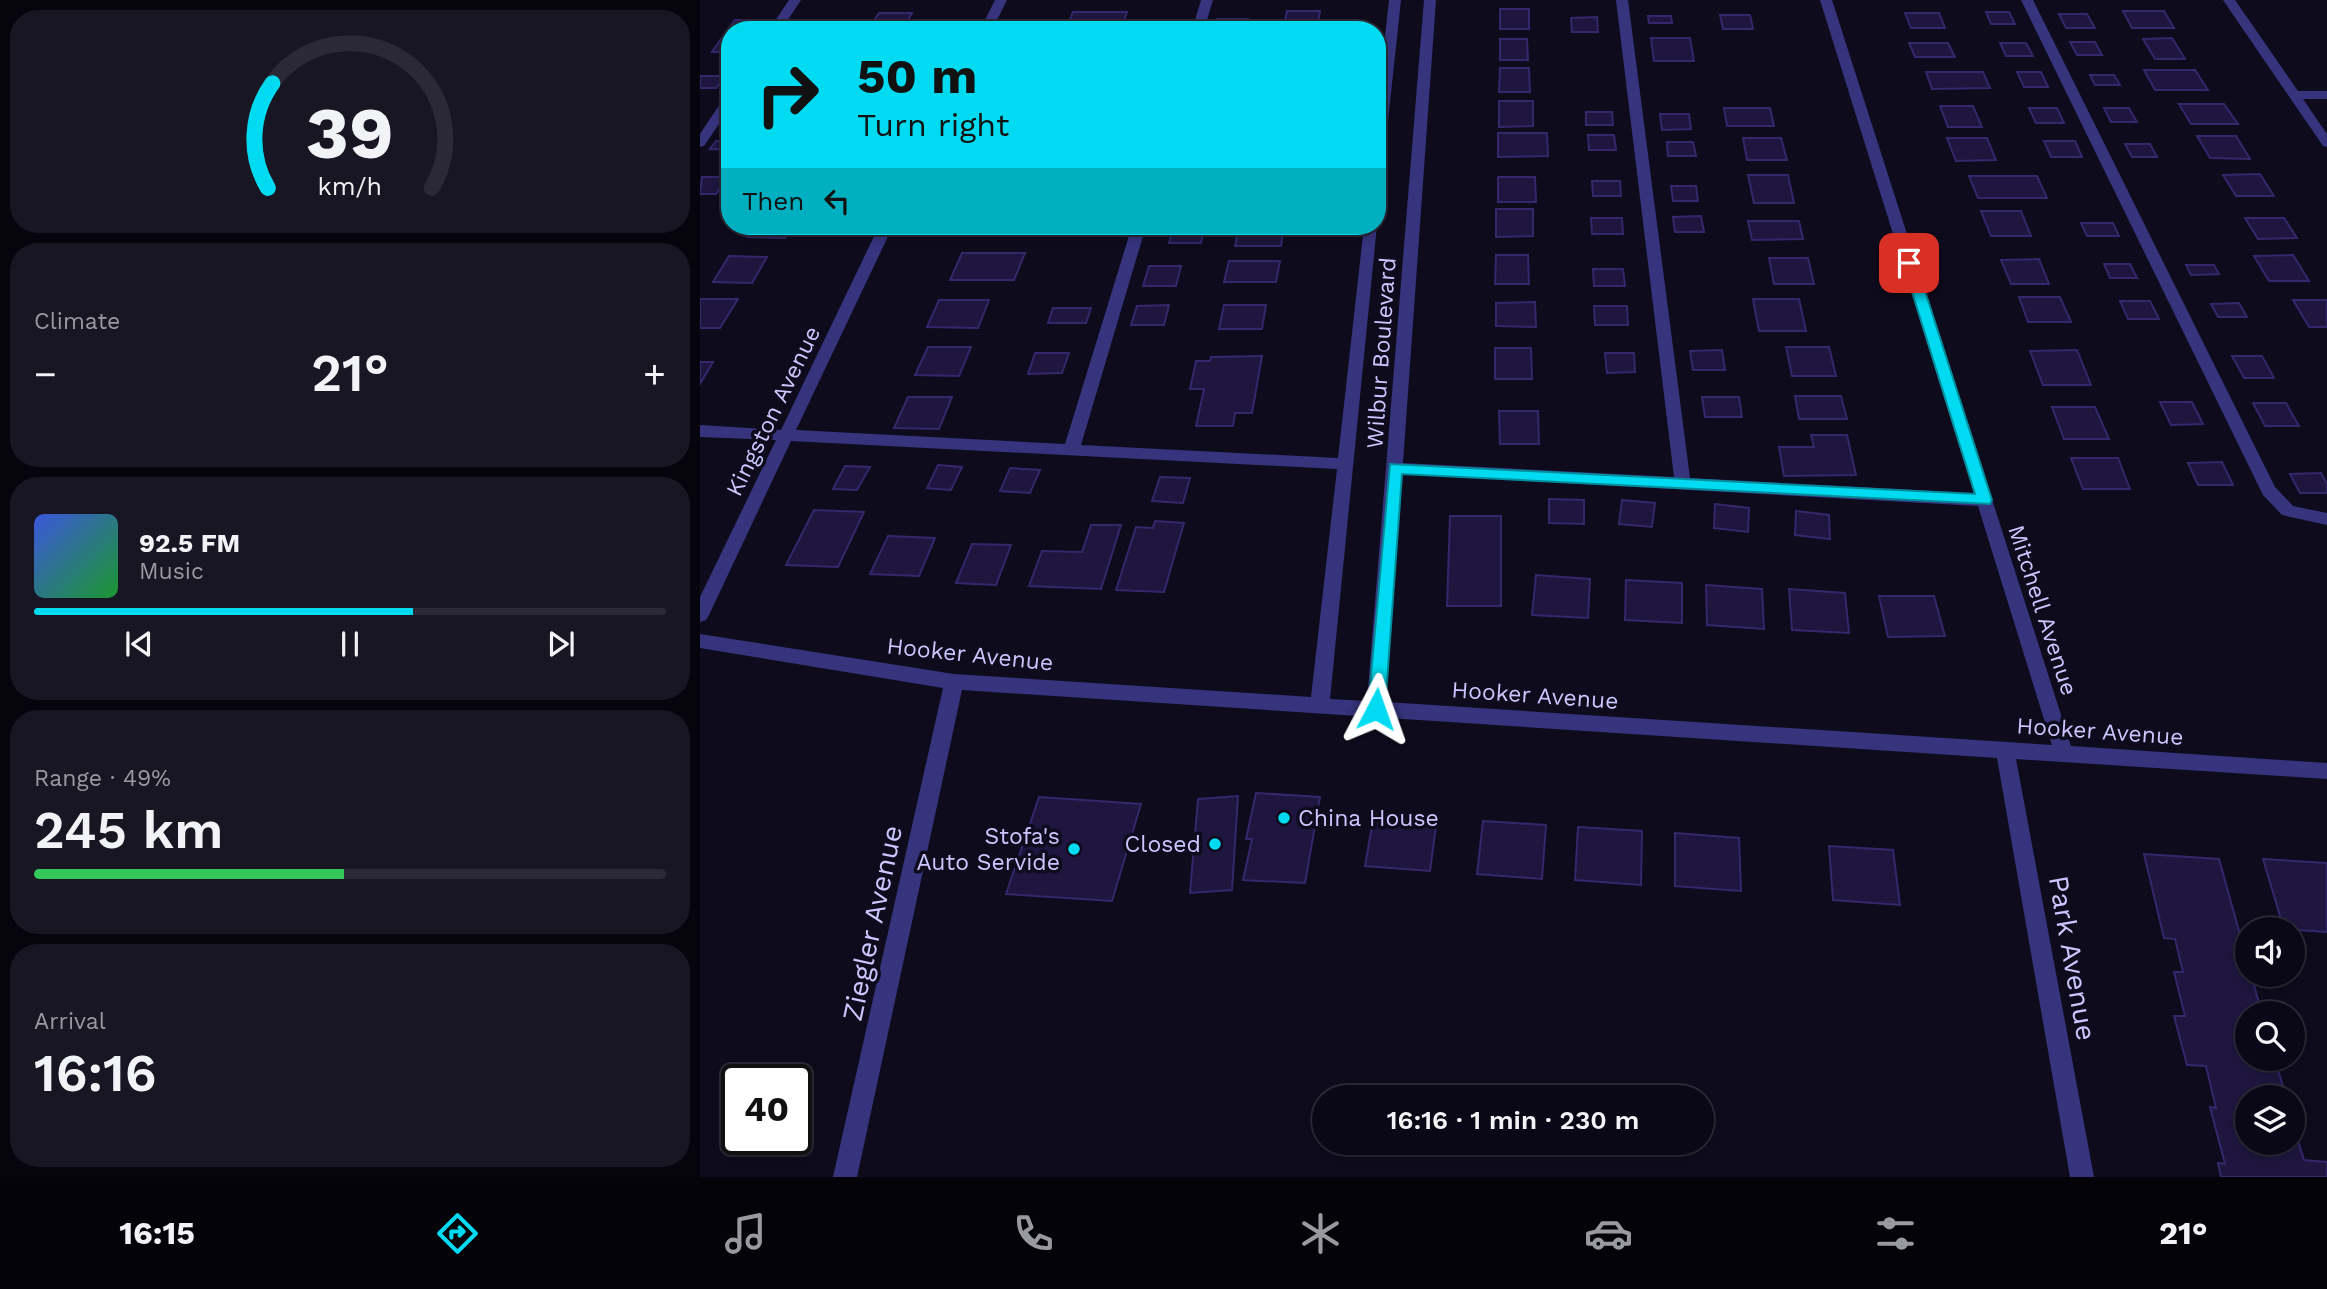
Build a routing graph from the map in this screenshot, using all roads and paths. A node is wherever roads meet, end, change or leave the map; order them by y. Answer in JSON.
{"nodes":[{"id":1,"x":795,"y":0,"type":"edge"},
{"id":2,"x":1001,"y":0,"type":"edge"},
{"id":3,"x":1207,"y":0,"type":"edge"},
{"id":4,"x":1395,"y":0,"type":"edge"},
{"id":5,"x":1430,"y":0,"type":"edge"},
{"id":6,"x":1622,"y":0,"type":"edge"},
{"id":7,"x":1826,"y":0,"type":"edge"},
{"id":8,"x":2027,"y":0,"type":"edge"},
{"id":9,"x":2229,"y":0,"type":"edge"},
{"id":10,"x":781,"y":21,"type":"edge"},
{"id":11,"x":990,"y":21,"type":"edge"},
{"id":12,"x":1201,"y":21,"type":"edge"},
{"id":13,"x":1386,"y":84,"type":"edge"},
{"id":14,"x":2295,"y":95,"type":"junction"},
{"id":15,"x":2327,"y":95,"type":"edge"},
{"id":16,"x":721,"y":112,"type":"edge"},
{"id":17,"x":700,"y":143,"type":"edge"},
{"id":18,"x":2327,"y":143,"type":"edge"},
{"id":19,"x":882,"y":235,"type":"edge"},
{"id":20,"x":1136,"y":235,"type":"edge"},
{"id":21,"x":1370,"y":235,"type":"edge"},
{"id":22,"x":700,"y":431,"type":"edge"},
{"id":23,"x":786,"y":436,"type":"junction"},
{"id":24,"x":1071,"y":450,"type":"junction"},
{"id":25,"x":1346,"y":464,"type":"junction"},
{"id":26,"x":1395,"y":468,"type":"junction"},
{"id":27,"x":1683,"y":484,"type":"junction"},
{"id":28,"x":1984,"y":500,"type":"junction"},
{"id":29,"x":2327,"y":519,"type":"edge"},
{"id":30,"x":700,"y":615,"type":"edge"},
{"id":31,"x":700,"y":641,"type":"edge"},
{"id":32,"x":954,"y":682,"type":"junction"},
{"id":33,"x":1320,"y":705,"type":"junction"},
{"id":34,"x":1376,"y":709,"type":"junction"},
{"id":35,"x":2005,"y":750,"type":"junction"},
{"id":36,"x":2064,"y":754,"type":"junction"},
{"id":37,"x":2327,"y":771,"type":"edge"},
{"id":38,"x":845,"y":1177,"type":"edge"},
{"id":39,"x":2082,"y":1177,"type":"edge"}],
"edges":[{"from":1,"to":10,"type":"street"},
{"from":2,"to":11,"type":"street"},
{"from":3,"to":12,"type":"street"},
{"from":4,"to":13,"type":"street"},
{"from":5,"to":26,"type":"street","name":"Wilbur Boulevard"},
{"from":6,"to":27,"type":"street"},
{"from":7,"to":28,"type":"street","name":"Mitchell Avenue"},
{"from":8,"to":29,"type":"street"},
{"from":9,"to":14,"type":"street"},
{"from":14,"to":15,"type":"street"},
{"from":14,"to":18,"type":"street"},
{"from":16,"to":17,"type":"street"},
{"from":19,"to":23,"type":"street","name":"Kingston Avenue"},
{"from":20,"to":24,"type":"street"},
{"from":21,"to":25,"type":"street","name":"Wilbur Boulevard"},
{"from":22,"to":23,"type":"street"},
{"from":23,"to":24,"type":"street"},
{"from":23,"to":30,"type":"street","name":"Kingston Avenue"},
{"from":24,"to":25,"type":"street"},
{"from":25,"to":33,"type":"street","name":"Wilbur Boulevard"},
{"from":26,"to":27,"type":"street"},
{"from":26,"to":34,"type":"street","name":"Wilbur Boulevard"},
{"from":27,"to":28,"type":"street"},
{"from":28,"to":36,"type":"street","name":"Mitchell Avenue"},
{"from":31,"to":32,"type":"street","name":"Hooker Avenue"},
{"from":32,"to":33,"type":"street","name":"Hooker Avenue"},
{"from":32,"to":38,"type":"street","name":"Ziegler Avenue"},
{"from":33,"to":34,"type":"street","name":"Hooker Avenue"},
{"from":34,"to":35,"type":"street","name":"Hooker Avenue"},
{"from":35,"to":36,"type":"street","name":"Hooker Avenue"},
{"from":35,"to":39,"type":"street","name":"Park Avenue"},
{"from":36,"to":37,"type":"street","name":"Hooker Avenue"}]}
